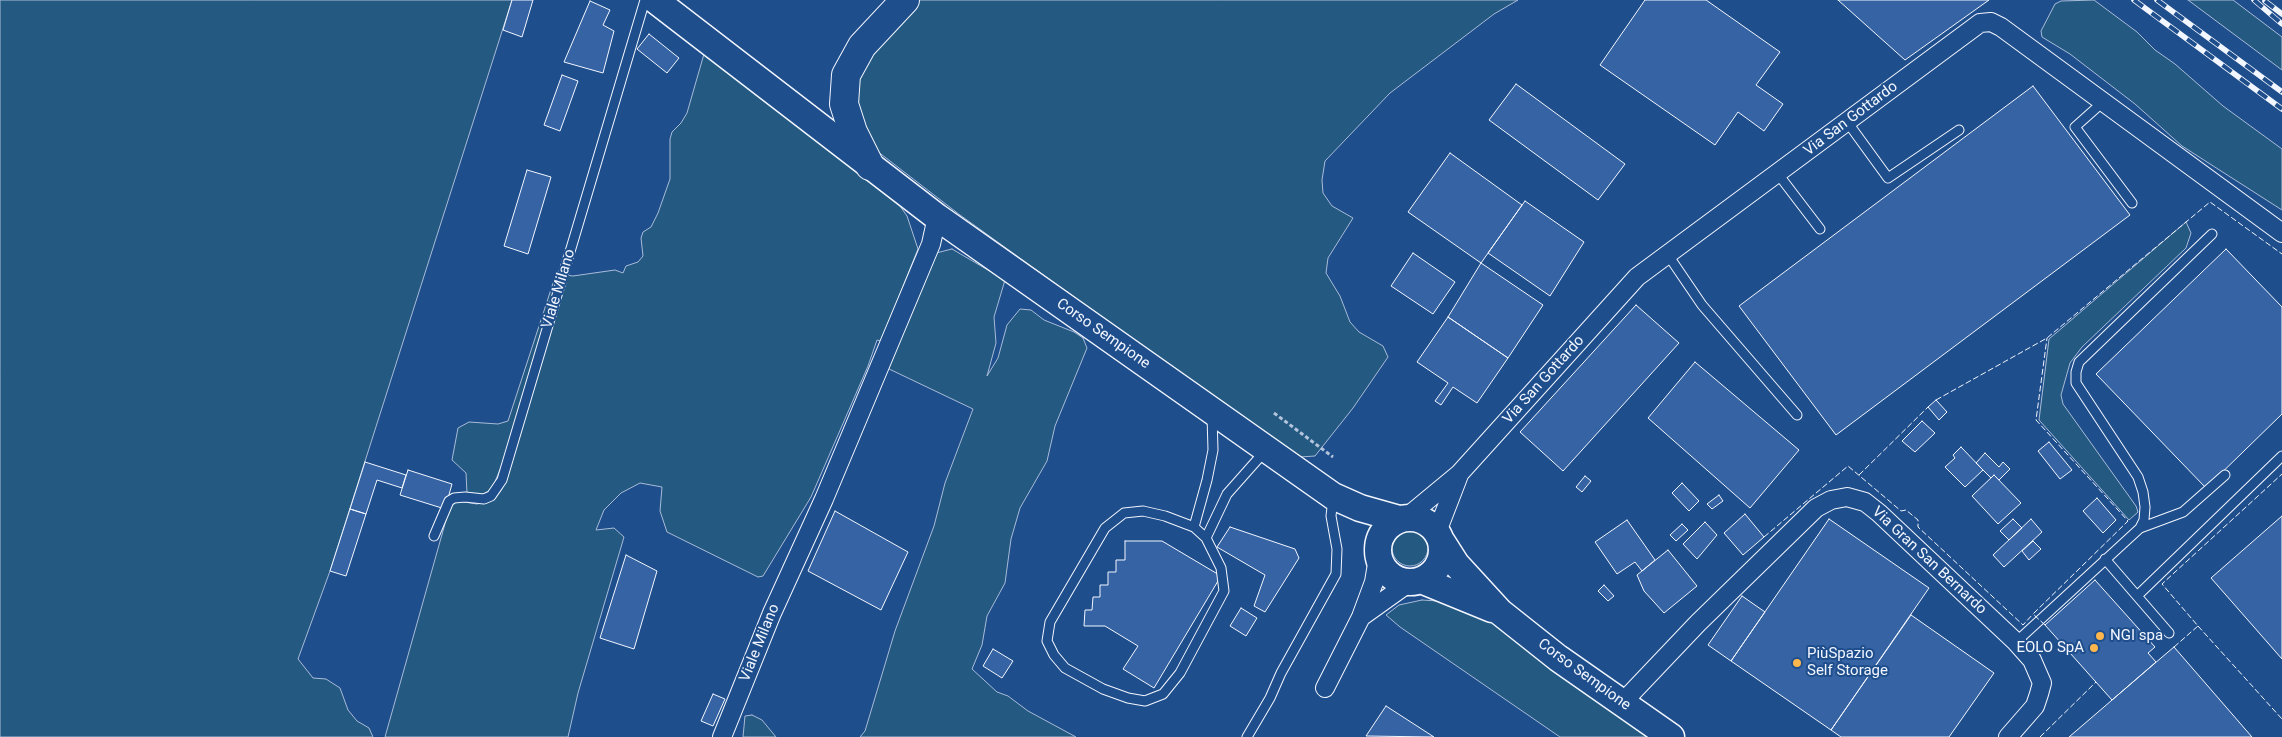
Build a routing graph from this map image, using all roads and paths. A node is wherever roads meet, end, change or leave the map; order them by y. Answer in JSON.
{"nodes":[{"id":1,"x":645,"y":0,"type":"edge"},
{"id":2,"x":655,"y":0,"type":"edge"},
{"id":3,"x":906,"y":0,"type":"edge"},
{"id":4,"x":2103,"y":102,"type":"junction"},
{"id":5,"x":1848,"y":123,"type":"junction"},
{"id":6,"x":1958,"y":130,"type":"dead end"},
{"id":7,"x":870,"y":166,"type":"junction"},
{"id":8,"x":1778,"y":174,"type":"junction"},
{"id":9,"x":2132,"y":202,"type":"dead end"},
{"id":10,"x":937,"y":217,"type":"junction"},
{"id":11,"x":1820,"y":229,"type":"dead end"},
{"id":12,"x":2282,"y":233,"type":"edge"},
{"id":13,"x":2212,"y":234,"type":"dead end"},
{"id":14,"x":1668,"y":255,"type":"junction"},
{"id":15,"x":1211,"y":410,"type":"junction"},
{"id":16,"x":1274,"y":412,"type":"dead end"},
{"id":17,"x":1797,"y":415,"type":"dead end"},
{"id":18,"x":1267,"y":449,"type":"junction"},
{"id":19,"x":2282,"y":456,"type":"edge"},
{"id":20,"x":1333,"y":457,"type":"dead end"},
{"id":21,"x":1459,"y":474,"type":"junction"},
{"id":22,"x":2225,"y":475,"type":"dead end"},
{"id":23,"x":1336,"y":497,"type":"junction"},
{"id":24,"x":1403,"y":518,"type":"junction"},
{"id":25,"x":1194,"y":527,"type":"junction"},
{"id":26,"x":2140,"y":528,"type":"junction"},
{"id":27,"x":434,"y":536,"type":"dead end"},
{"id":28,"x":1439,"y":537,"type":"junction"},
{"id":29,"x":1206,"y":538,"type":"junction"},
{"id":30,"x":1378,"y":558,"type":"junction"},
{"id":31,"x":2106,"y":559,"type":"junction"},
{"id":32,"x":1415,"y":581,"type":"junction"},
{"id":33,"x":2137,"y":596,"type":"junction"},
{"id":34,"x":1500,"y":612,"type":"junction"},
{"id":35,"x":1361,"y":617,"type":"junction"},
{"id":36,"x":2169,"y":633,"type":"dead end"},
{"id":37,"x":2016,"y":642,"type":"junction"},
{"id":38,"x":1324,"y":688,"type":"dead end"},
{"id":39,"x":1622,"y":703,"type":"junction"},
{"id":40,"x":722,"y":737,"type":"edge"},
{"id":41,"x":1247,"y":737,"type":"edge"},
{"id":42,"x":1671,"y":737,"type":"edge"},
{"id":43,"x":2008,"y":737,"type":"edge"}],
"edges":[{"from":1,"to":27,"type":"lane","name":"Viale Milano"},
{"from":2,"to":7,"type":"main road"},
{"from":3,"to":7,"type":"highway"},
{"from":4,"to":5,"type":"street","name":"Via San Gottardo"},
{"from":4,"to":9,"type":"lane"},
{"from":4,"to":12,"type":"street","name":"Via San Gottardo"},
{"from":5,"to":6,"type":"lane"},
{"from":5,"to":8,"type":"street","name":"Via San Gottardo"},
{"from":7,"to":10,"type":"main road","name":"Corso Sempione"},
{"from":8,"to":11,"type":"lane"},
{"from":8,"to":14,"type":"street","name":"Via San Gottardo"},
{"from":10,"to":15,"type":"main road","name":"Corso Sempione"},
{"from":10,"to":40,"type":"street","name":"Viale Milano"},
{"from":13,"to":26,"type":"lane"},
{"from":14,"to":17,"type":"lane"},
{"from":14,"to":21,"type":"street","name":"Via San Gottardo"},
{"from":15,"to":18,"type":"main road","name":"Corso Sempione"},
{"from":15,"to":25,"type":"lane"},
{"from":16,"to":20,"type":"path"},
{"from":18,"to":23,"type":"main road","name":"Corso Sempione"},
{"from":18,"to":29,"type":"lane"},
{"from":19,"to":33,"type":"lane"},
{"from":21,"to":24,"type":"street","name":"Via San Gottardo"},
{"from":21,"to":28,"type":"street","name":"Via San Gottardo"},
{"from":22,"to":26,"type":"lane"},
{"from":23,"to":24,"type":"main road","name":"Corso Sempione"},
{"from":23,"to":30,"type":"main road","name":"Corso Sempione"},
{"from":23,"to":41,"type":"lane"},
{"from":24,"to":28,"type":"main road"},
{"from":24,"to":30,"type":"main road"},
{"from":25,"to":29,"type":"lane"},
{"from":25,"to":29,"type":"lane"},
{"from":26,"to":31,"type":"lane"},
{"from":28,"to":32,"type":"main road"},
{"from":28,"to":34,"type":"main road","name":"Corso Sempione"},
{"from":30,"to":32,"type":"main road"},
{"from":30,"to":35,"type":"street"},
{"from":31,"to":33,"type":"lane"},
{"from":31,"to":37,"type":"lane"},
{"from":32,"to":34,"type":"main road","name":"Corso Sempione"},
{"from":32,"to":35,"type":"street"},
{"from":33,"to":36,"type":"lane"},
{"from":34,"to":39,"type":"main road","name":"Corso Sempione"},
{"from":35,"to":38,"type":"street"},
{"from":37,"to":39,"type":"street","name":"Via Gran San Bernardo"},
{"from":37,"to":43,"type":"street","name":"Via Gran San Bernardo"},
{"from":39,"to":42,"type":"main road","name":"Corso Sempione"}]}
